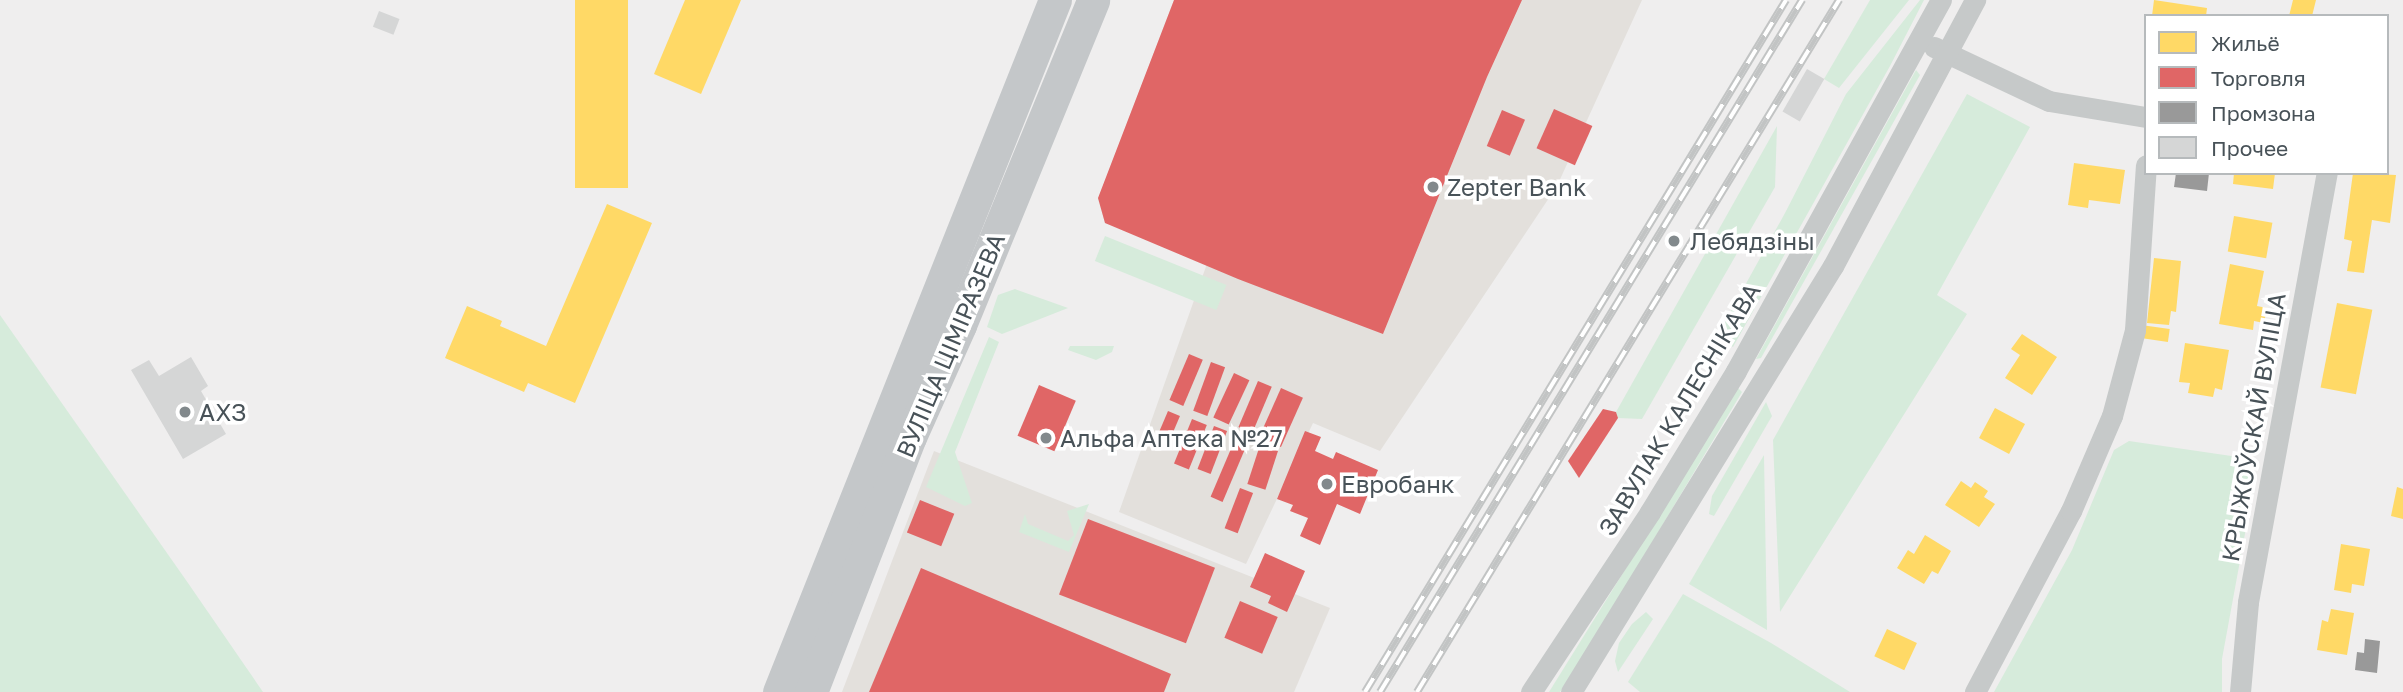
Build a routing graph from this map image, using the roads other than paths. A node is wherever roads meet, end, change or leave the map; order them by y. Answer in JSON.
{"nodes":[{"id":1,"x":1055,"y":0,"type":"edge"},
{"id":2,"x":1093,"y":0,"type":"edge"},
{"id":3,"x":1941,"y":0,"type":"edge"},
{"id":4,"x":1975,"y":0,"type":"edge"},
{"id":5,"x":1920,"y":40,"type":"junction"},
{"id":6,"x":1946,"y":52,"type":"junction"},
{"id":7,"x":2144,"y":117,"type":"edge"},
{"id":8,"x":2145,"y":175,"type":"edge"},
{"id":9,"x":2327,"y":175,"type":"edge"},
{"id":10,"x":779,"y":692,"type":"edge"},
{"id":11,"x":811,"y":692,"type":"edge"},
{"id":12,"x":1531,"y":692,"type":"edge"},
{"id":13,"x":1572,"y":692,"type":"edge"},
{"id":14,"x":1975,"y":692,"type":"edge"},
{"id":15,"x":2240,"y":692,"type":"edge"}],
"edges":[{"from":1,"to":10,"type":"main road","name":"ВУЛІЦА ЦІМІРАЗЕВА"},
{"from":2,"to":11,"type":"main road","name":"ВУЛІЦА ЦІМІРАЗЕВА"},
{"from":3,"to":5,"type":"street","name":"ЗАВУЛАК КАЛЕСНІКАВА"},
{"from":4,"to":6,"type":"street"},
{"from":5,"to":6,"type":"street"},
{"from":5,"to":12,"type":"street","name":"ЗАВУЛАК КАЛЕСНІКАВА"},
{"from":6,"to":7,"type":"street"},
{"from":6,"to":13,"type":"street"},
{"from":8,"to":14,"type":"street"},
{"from":9,"to":15,"type":"street","name":"КРЫЖОЎСКАЙ ВУЛІЦА"}]}
